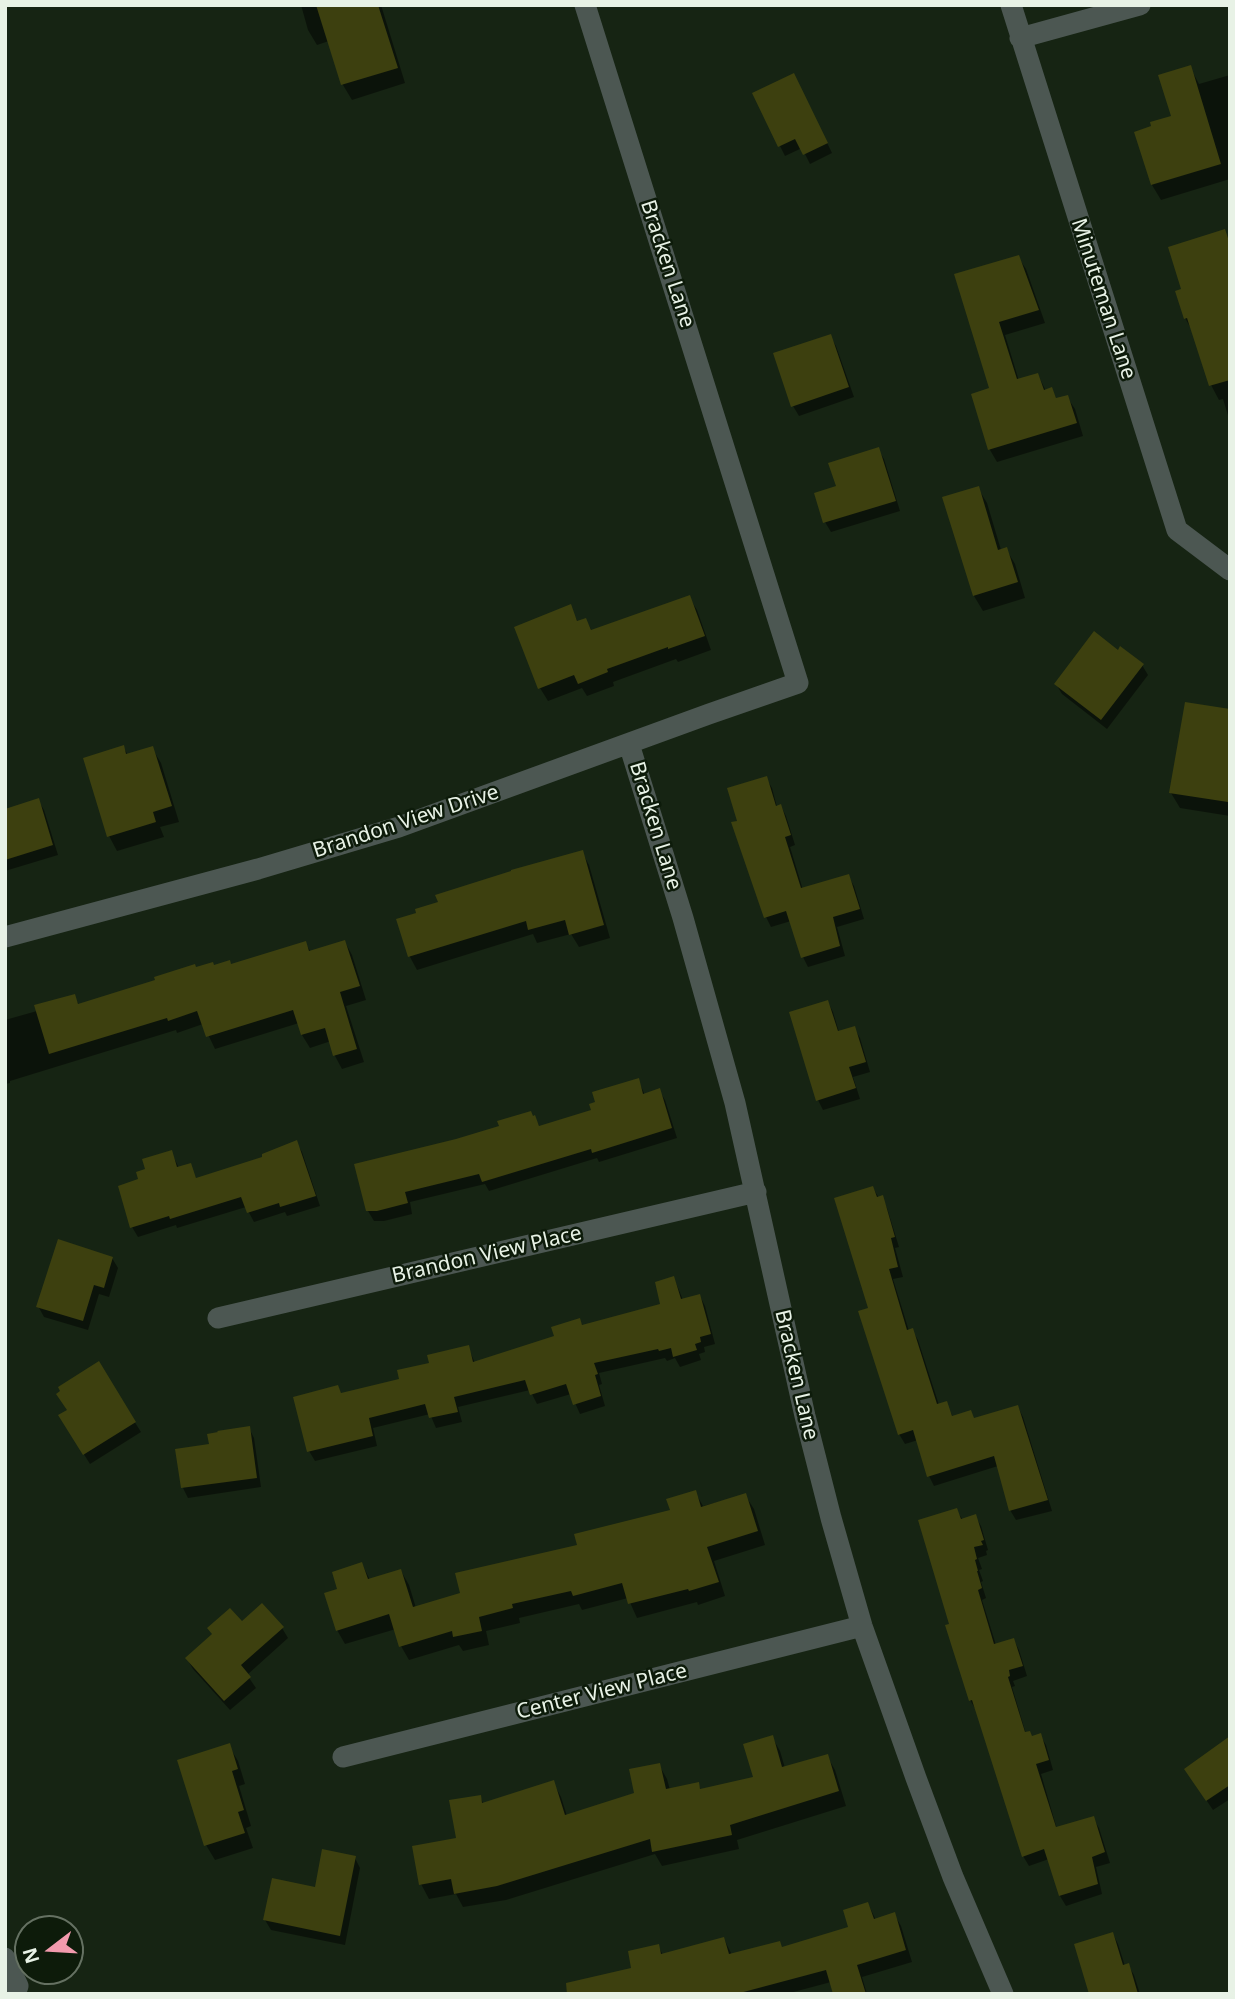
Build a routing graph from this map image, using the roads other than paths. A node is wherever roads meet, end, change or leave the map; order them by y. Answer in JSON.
{"nodes":[{"id":1,"x":585,"y":5,"type":"edge"},
{"id":2,"x":1011,"y":5,"type":"edge"},
{"id":3,"x":1140,"y":5,"type":"edge"},
{"id":4,"x":1020,"y":38,"type":"junction"},
{"id":5,"x":1230,"y":570,"type":"edge"},
{"id":6,"x":798,"y":683,"type":"joint"},
{"id":7,"x":629,"y":744,"type":"junction"},
{"id":8,"x":5,"y":937,"type":"edge"},
{"id":9,"x":756,"y":1192,"type":"junction"},
{"id":10,"x":218,"y":1318,"type":"dead end"},
{"id":11,"x":862,"y":1626,"type":"junction"},
{"id":12,"x":343,"y":1757,"type":"dead end"},
{"id":13,"x":5,"y":1958,"type":"edge"},
{"id":14,"x":15,"y":1994,"type":"edge"},
{"id":15,"x":1003,"y":1994,"type":"edge"}],
"edges":[{"from":1,"to":6,"type":"street","name":"Bracken Lane"},
{"from":2,"to":4,"type":"street","name":"Minuteman Lane"},
{"from":3,"to":4,"type":"street"},
{"from":4,"to":5,"type":"street","name":"Minuteman Lane"},
{"from":6,"to":7,"type":"street","name":"Brandon View Drive"},
{"from":7,"to":8,"type":"street","name":"Brandon View Drive"},
{"from":7,"to":9,"type":"street","name":"Bracken Lane"},
{"from":9,"to":10,"type":"street","name":"Brandon View Place"},
{"from":9,"to":11,"type":"street","name":"Bracken Lane"},
{"from":11,"to":12,"type":"street","name":"Center View Place"},
{"from":11,"to":15,"type":"street","name":"Bracken Lane"},
{"from":13,"to":14,"type":"street"}]}
